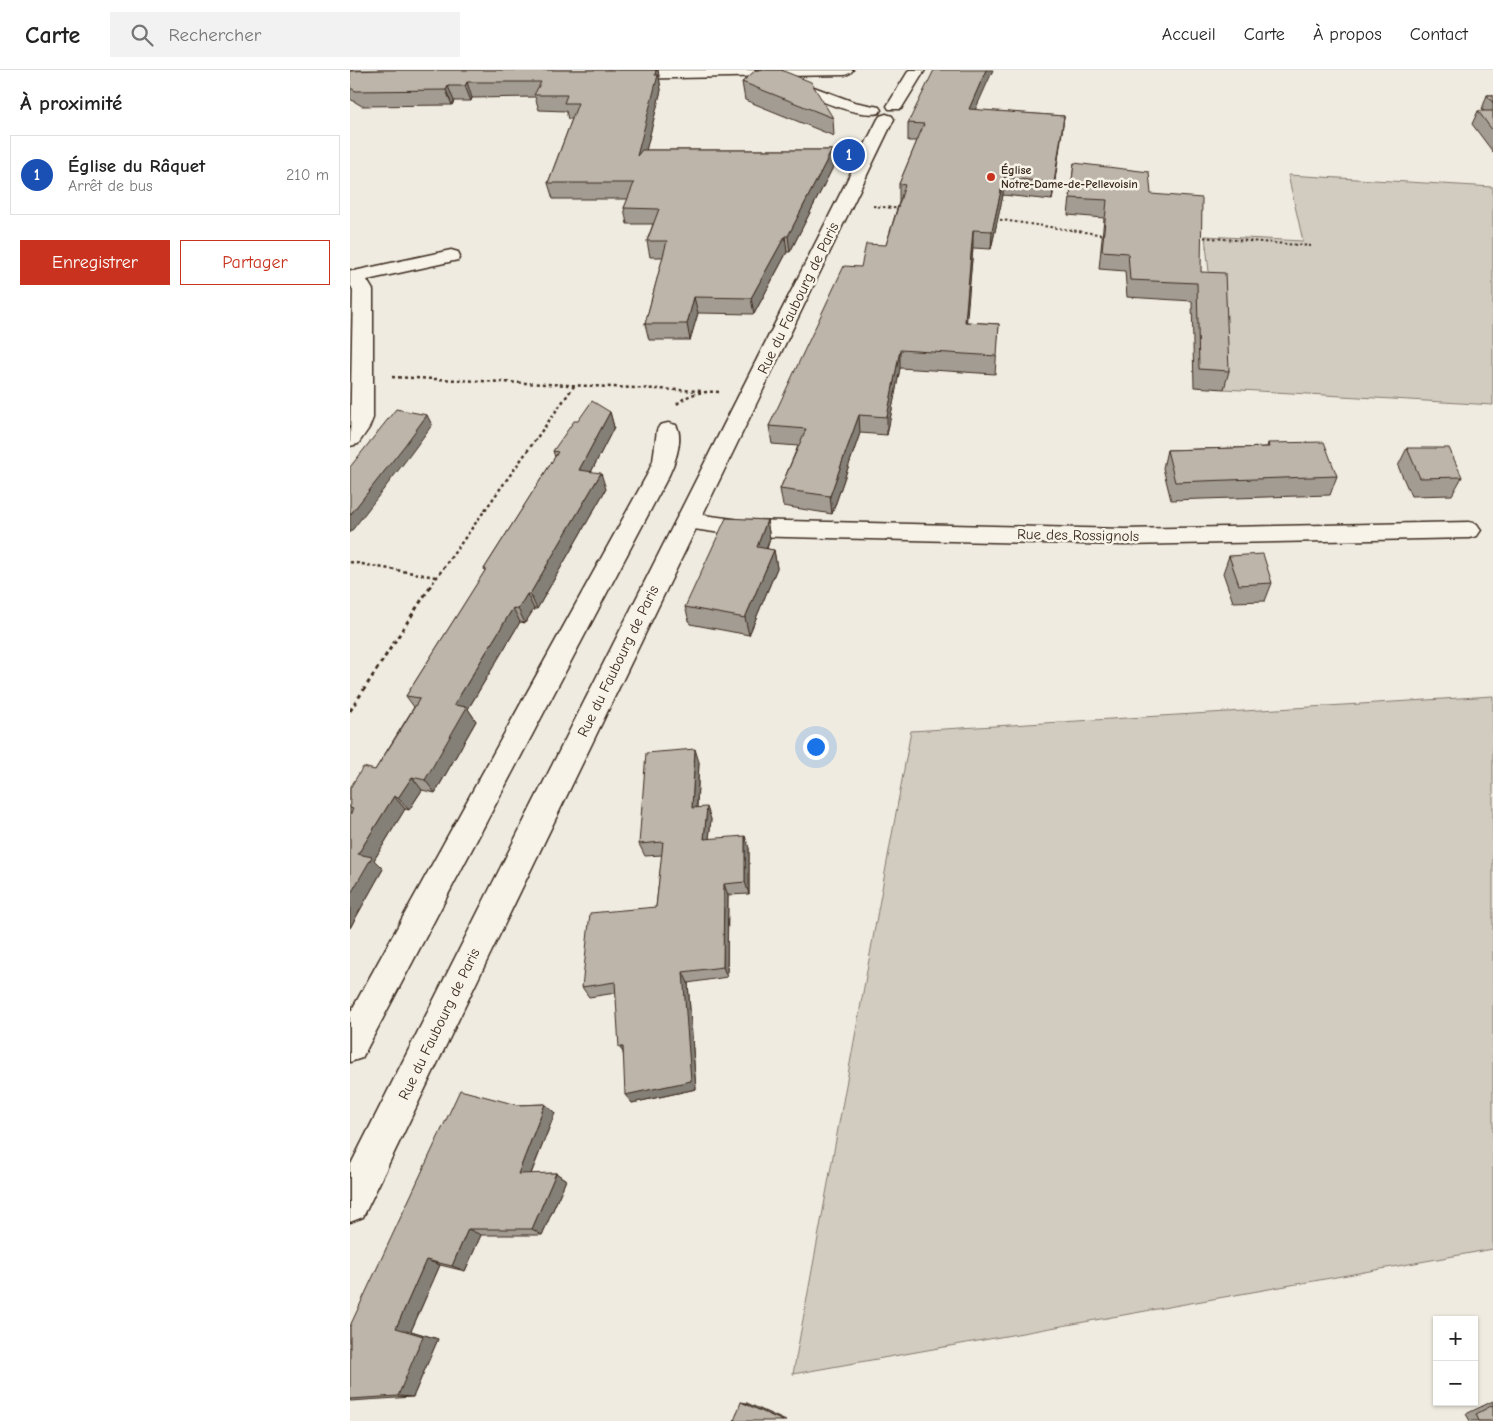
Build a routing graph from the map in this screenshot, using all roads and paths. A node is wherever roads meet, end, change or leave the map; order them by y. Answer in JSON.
{"nodes":[{"id":1,"x":845,"y":70,"type":"edge"},
{"id":2,"x":916,"y":70,"type":"edge"},
{"id":3,"x":759,"y":71,"type":"edge"},
{"id":4,"x":602,"y":74,"type":"edge"},
{"id":5,"x":885,"y":111,"type":"junction"},
{"id":6,"x":845,"y":202,"type":"junction"},
{"id":7,"x":908,"y":209,"type":"edge"},
{"id":8,"x":986,"y":218,"type":"edge"},
{"id":9,"x":1111,"y":236,"type":"edge"},
{"id":10,"x":1198,"y":237,"type":"edge"},
{"id":11,"x":1311,"y":246,"type":"dead end"},
{"id":12,"x":452,"y":256,"type":"dead end"},
{"id":13,"x":351,"y":277,"type":"edge"},
{"id":14,"x":362,"y":375,"type":"junction"},
{"id":15,"x":574,"y":386,"type":"junction"},
{"id":16,"x":701,"y":391,"type":"junction"},
{"id":17,"x":750,"y":395,"type":"junction"},
{"id":18,"x":668,"y":430,"type":"joint"},
{"id":19,"x":350,"y":439,"type":"edge"},
{"id":20,"x":688,"y":521,"type":"junction"},
{"id":21,"x":1469,"y":530,"type":"dead end"},
{"id":22,"x":350,"y":562,"type":"edge"},
{"id":23,"x":436,"y":577,"type":"junction"},
{"id":24,"x":350,"y":712,"type":"edge"},
{"id":25,"x":350,"y":1046,"type":"edge"},
{"id":26,"x":350,"y":1204,"type":"edge"}],
"edges":[{"from":1,"to":3,"type":"street"},
{"from":2,"to":5,"type":"street","name":"Rue du Faubourg de Paris"},
{"from":3,"to":4,"type":"street"},
{"from":3,"to":5,"type":"street"},
{"from":5,"to":6,"type":"street","name":"Rue du Faubourg de Paris"},
{"from":6,"to":7,"type":"path"},
{"from":6,"to":17,"type":"street","name":"Rue du Faubourg de Paris"},
{"from":8,"to":9,"type":"path"},
{"from":10,"to":11,"type":"path"},
{"from":12,"to":13,"type":"street"},
{"from":13,"to":14,"type":"street"},
{"from":14,"to":15,"type":"path"},
{"from":14,"to":19,"type":"street"},
{"from":15,"to":16,"type":"path"},
{"from":15,"to":23,"type":"path"},
{"from":16,"to":17,"type":"path"},
{"from":16,"to":18,"type":"path"},
{"from":17,"to":20,"type":"street","name":"Rue du Faubourg de Paris"},
{"from":18,"to":25,"type":"street"},
{"from":20,"to":21,"type":"street","name":"Rue des Rossignols"},
{"from":20,"to":26,"type":"street","name":"Rue du Faubourg de Paris"},
{"from":22,"to":23,"type":"path"},
{"from":23,"to":24,"type":"path"}]}
